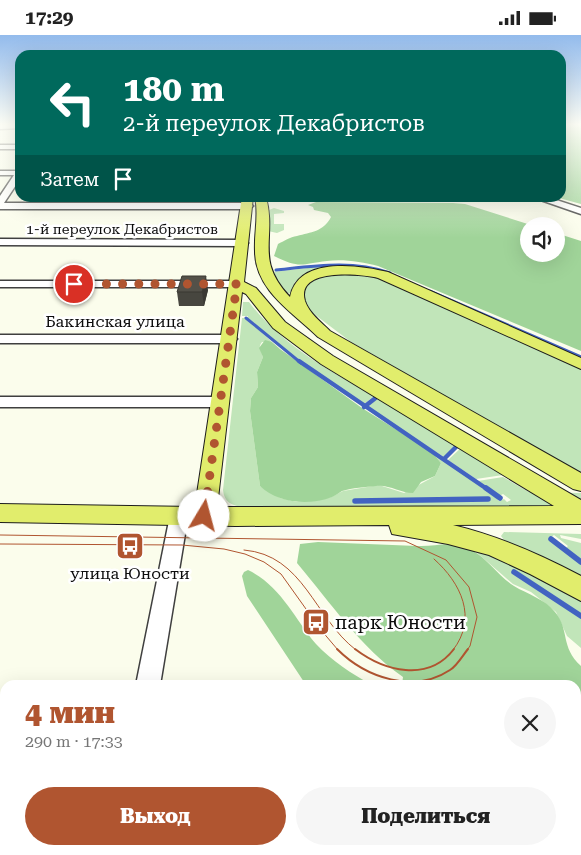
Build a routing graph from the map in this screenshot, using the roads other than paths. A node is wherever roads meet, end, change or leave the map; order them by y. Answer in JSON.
{"nodes":[{"id":1,"x":0,"y":173,"type":"edge"},
{"id":2,"x":15,"y":173,"type":"edge"},
{"id":3,"x":15,"y":181,"type":"edge"},
{"id":4,"x":248,"y":202,"type":"edge"},
{"id":5,"x":262,"y":202,"type":"edge"},
{"id":6,"x":552,"y":202,"type":"edge"},
{"id":7,"x":0,"y":204,"type":"edge"},
{"id":8,"x":581,"y":211,"type":"edge"},
{"id":9,"x":0,"y":242,"type":"edge"},
{"id":10,"x":243,"y":243,"type":"junction"},
{"id":11,"x":0,"y":284,"type":"edge"},
{"id":12,"x":237,"y":284,"type":"junction"},
{"id":13,"x":308,"y":321,"type":"junction"},
{"id":14,"x":0,"y":339,"type":"edge"},
{"id":15,"x":230,"y":339,"type":"junction"},
{"id":16,"x":581,"y":364,"type":"edge"},
{"id":17,"x":0,"y":402,"type":"edge"},
{"id":18,"x":221,"y":402,"type":"junction"},
{"id":19,"x":581,"y":483,"type":"edge"},
{"id":20,"x":581,"y":511,"type":"edge"},
{"id":21,"x":0,"y":513,"type":"edge"},
{"id":22,"x":581,"y":515,"type":"edge"},
{"id":23,"x":179,"y":516,"type":"junction"},
{"id":24,"x":204,"y":516,"type":"junction"},
{"id":25,"x":236,"y":517,"type":"junction"},
{"id":26,"x":581,"y":589,"type":"edge"},
{"id":27,"x":149,"y":680,"type":"edge"}],
"edges":[{"from":1,"to":2,"type":"street"},
{"from":3,"to":7,"type":"street"},
{"from":4,"to":7,"type":"street"},
{"from":4,"to":10,"type":"main road"},
{"from":5,"to":13,"type":"main road"},
{"from":6,"to":8,"type":"street"},
{"from":9,"to":10,"type":"street","name":"1-й переулок Декабристов"},
{"from":10,"to":12,"type":"main road"},
{"from":11,"to":12,"type":"street"},
{"from":12,"to":15,"type":"main road"},
{"from":12,"to":20,"type":"main road"},
{"from":13,"to":16,"type":"main road"},
{"from":13,"to":19,"type":"main road"},
{"from":14,"to":15,"type":"street","name":"Бакинская улица"},
{"from":15,"to":18,"type":"main road"},
{"from":17,"to":18,"type":"street"},
{"from":18,"to":24,"type":"main road"},
{"from":21,"to":23,"type":"main road"},
{"from":22,"to":25,"type":"main road"},
{"from":23,"to":24,"type":"main road"},
{"from":23,"to":27,"type":"street"},
{"from":24,"to":25,"type":"main road"},
{"from":25,"to":26,"type":"main road"}]}
